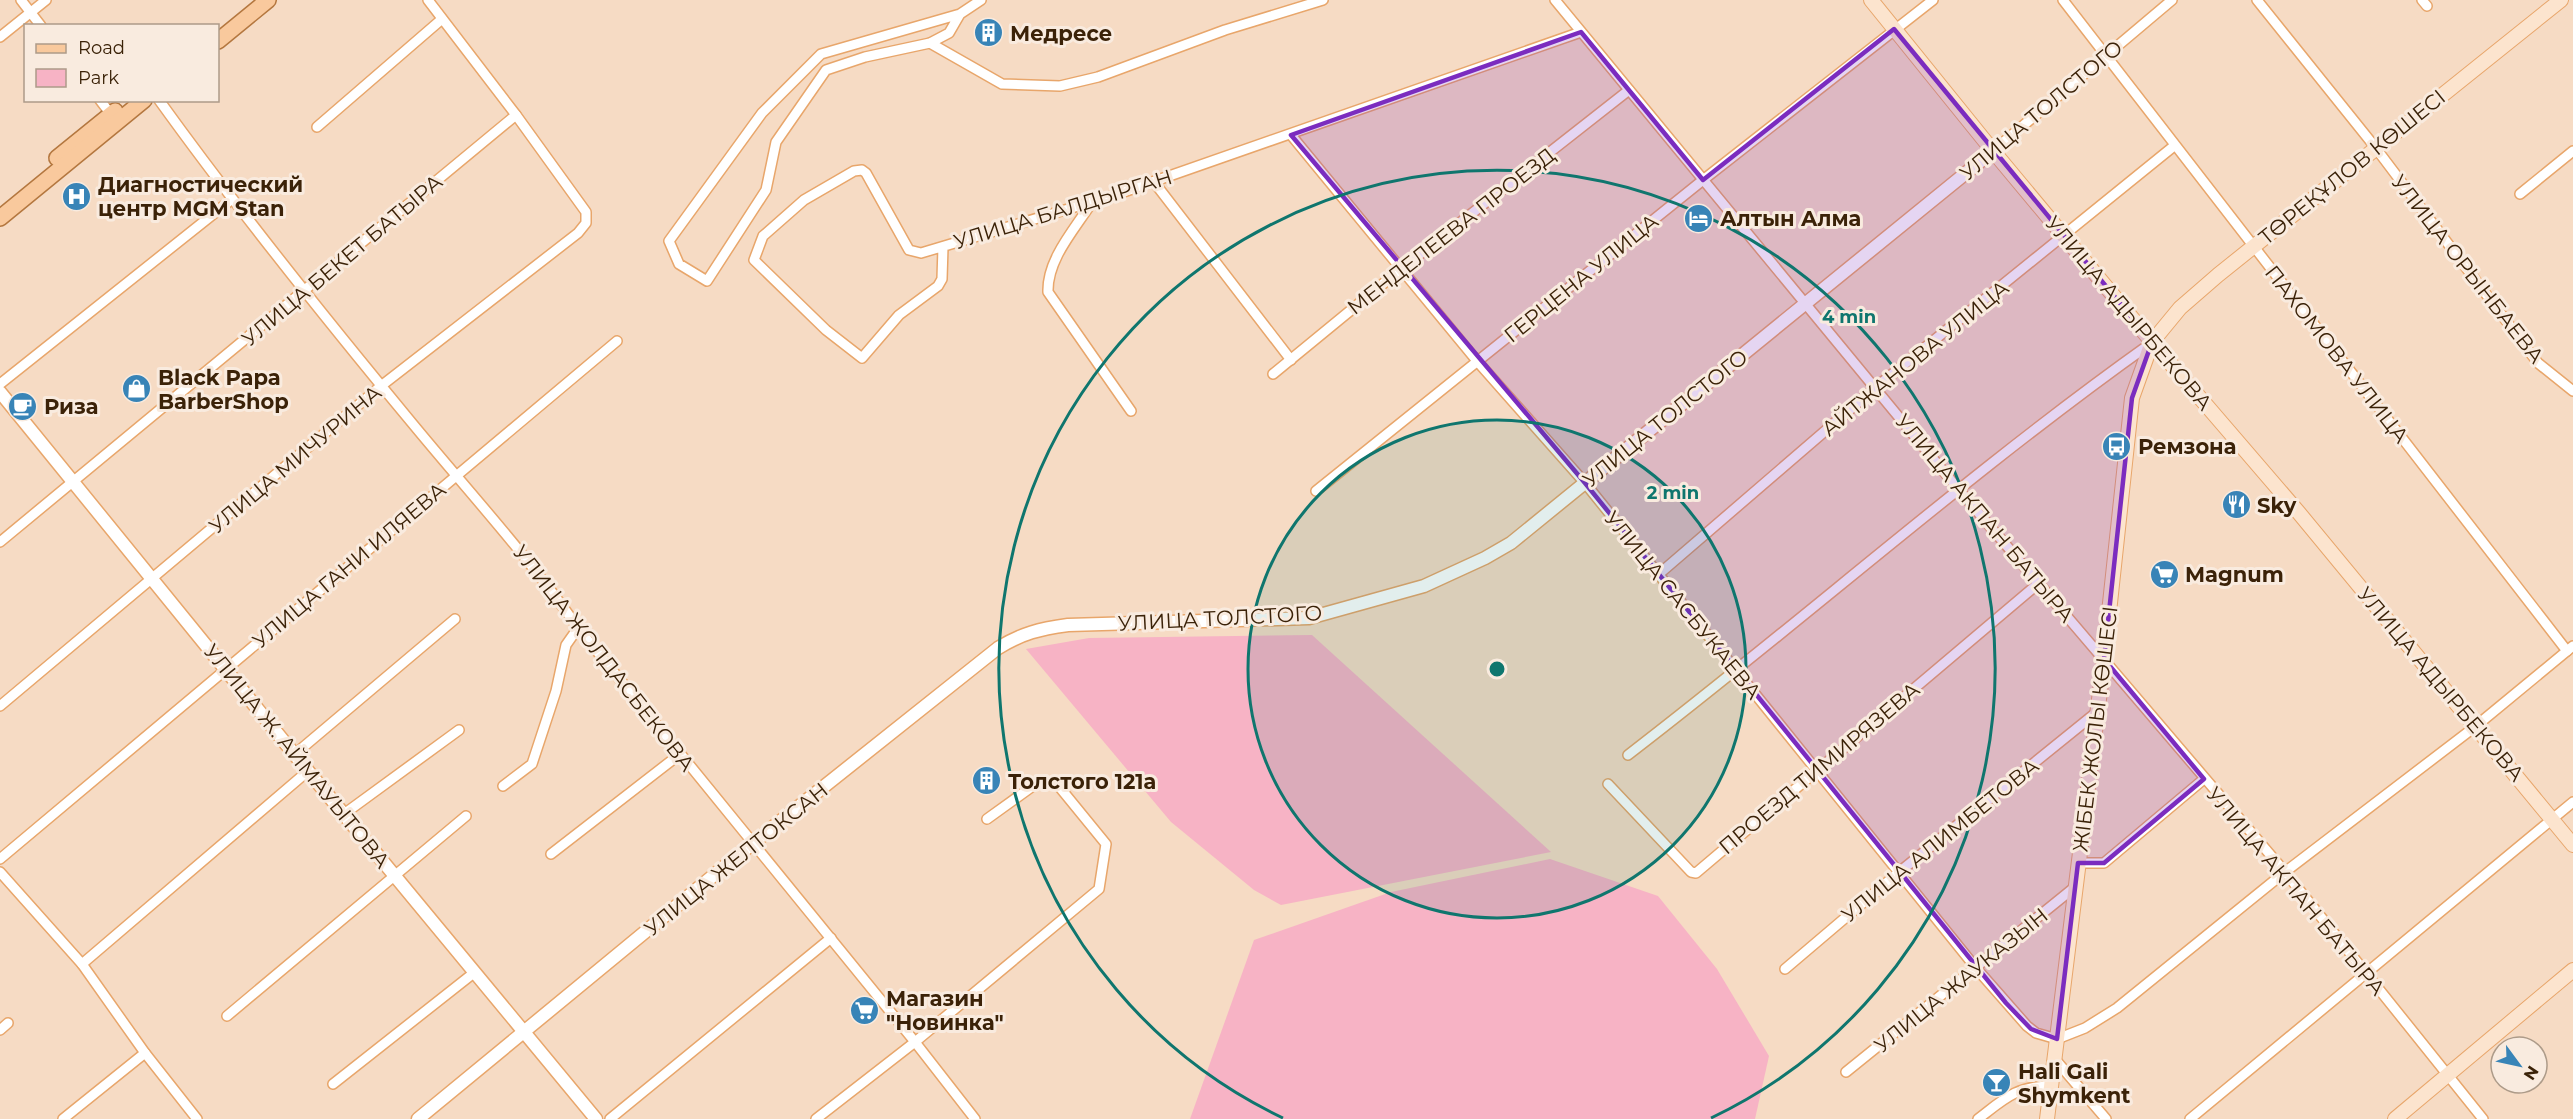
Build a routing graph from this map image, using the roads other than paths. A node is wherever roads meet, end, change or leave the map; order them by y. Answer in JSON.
{"nodes":[{"id":1,"x":21,"y":0,"type":"edge"},
{"id":2,"x":46,"y":0,"type":"edge"},
{"id":3,"x":253,"y":0,"type":"edge"},
{"id":4,"x":268,"y":0,"type":"edge"},
{"id":5,"x":428,"y":0,"type":"edge"},
{"id":6,"x":981,"y":0,"type":"edge"},
{"id":7,"x":1323,"y":0,"type":"edge"},
{"id":8,"x":1555,"y":0,"type":"edge"},
{"id":9,"x":1870,"y":0,"type":"edge"},
{"id":10,"x":1933,"y":0,"type":"edge"},
{"id":11,"x":2063,"y":0,"type":"edge"},
{"id":12,"x":2172,"y":0,"type":"edge"},
{"id":13,"x":2257,"y":0,"type":"edge"},
{"id":14,"x":2561,"y":0,"type":"edge"},
{"id":15,"x":31,"y":13,"type":"junction"},
{"id":16,"x":960,"y":14,"type":"junction"},
{"id":17,"x":442,"y":19,"type":"junction"},
{"id":18,"x":39,"y":24,"type":"edge"},
{"id":19,"x":219,"y":27,"type":"edge"},
{"id":20,"x":1894,"y":29,"type":"junction"},
{"id":21,"x":1581,"y":32,"type":"junction"},
{"id":22,"x":0,"y":37,"type":"edge"},
{"id":23,"x":219,"y":40,"type":"edge"},
{"id":24,"x":926,"y":44,"type":"junction"},
{"id":25,"x":2105,"y":56,"type":"junction"},
{"id":26,"x":1629,"y":90,"type":"junction"},
{"id":27,"x":103,"y":102,"type":"edge"},
{"id":28,"x":139,"y":102,"type":"edge"},
{"id":29,"x":160,"y":102,"type":"edge"},
{"id":30,"x":118,"y":111,"type":"edge"},
{"id":31,"x":516,"y":115,"type":"junction"},
{"id":32,"x":317,"y":127,"type":"dead end"},
{"id":33,"x":1291,"y":135,"type":"junction"},
{"id":34,"x":2174,"y":146,"type":"junction"},
{"id":35,"x":2375,"y":147,"type":"junction"},
{"id":36,"x":1993,"y":151,"type":"junction"},
{"id":37,"x":2573,"y":151,"type":"edge"},
{"id":38,"x":1703,"y":180,"type":"junction"},
{"id":39,"x":1154,"y":182,"type":"junction"},
{"id":40,"x":2520,"y":194,"type":"dead end"},
{"id":41,"x":231,"y":200,"type":"junction"},
{"id":42,"x":1092,"y":202,"type":"junction"},
{"id":43,"x":0,"y":207,"type":"edge"},
{"id":44,"x":0,"y":218,"type":"edge"},
{"id":45,"x":2064,"y":236,"type":"junction"},
{"id":46,"x":2253,"y":246,"type":"junction"},
{"id":47,"x":943,"y":247,"type":"junction"},
{"id":48,"x":1401,"y":268,"type":"junction"},
{"id":49,"x":305,"y":291,"type":"junction"},
{"id":50,"x":1806,"y":304,"type":"junction"},
{"id":51,"x":617,"y":341,"type":"dead end"},
{"id":52,"x":2152,"y":342,"type":"junction"},
{"id":53,"x":1291,"y":360,"type":"junction"},
{"id":54,"x":1477,"y":361,"type":"junction"},
{"id":55,"x":1273,"y":374,"type":"dead end"},
{"id":56,"x":0,"y":384,"type":"edge"},
{"id":57,"x":381,"y":386,"type":"junction"},
{"id":58,"x":1875,"y":388,"type":"junction"},
{"id":59,"x":2573,"y":391,"type":"edge"},
{"id":60,"x":0,"y":392,"type":"edge"},
{"id":61,"x":1131,"y":411,"type":"dead end"},
{"id":62,"x":455,"y":475,"type":"junction"},
{"id":63,"x":73,"y":482,"type":"junction"},
{"id":64,"x":1585,"y":483,"type":"junction"},
{"id":65,"x":1959,"y":490,"type":"junction"},
{"id":66,"x":1316,"y":491,"type":"dead end"},
{"id":67,"x":0,"y":542,"type":"edge"},
{"id":68,"x":1659,"y":574,"type":"junction"},
{"id":69,"x":152,"y":579,"type":"junction"},
{"id":70,"x":2039,"y":583,"type":"junction"},
{"id":71,"x":455,"y":619,"type":"dead end"},
{"id":72,"x":1068,"y":625,"type":"joint"},
{"id":73,"x":578,"y":628,"type":"junction"},
{"id":74,"x":2570,"y":649,"type":"edge"},
{"id":75,"x":2104,"y":658,"type":"junction"},
{"id":76,"x":226,"y":669,"type":"junction"},
{"id":77,"x":1738,"y":671,"type":"junction"},
{"id":78,"x":0,"y":706,"type":"edge"},
{"id":79,"x":2097,"y":712,"type":"junction"},
{"id":80,"x":2476,"y":726,"type":"junction"},
{"id":81,"x":459,"y":730,"type":"dead end"},
{"id":82,"x":295,"y":754,"type":"junction"},
{"id":83,"x":680,"y":754,"type":"junction"},
{"id":84,"x":1628,"y":755,"type":"dead end"},
{"id":85,"x":1815,"y":770,"type":"junction"},
{"id":86,"x":308,"y":771,"type":"junction"},
{"id":87,"x":2204,"y":779,"type":"junction"},
{"id":88,"x":1608,"y":784,"type":"dead end"},
{"id":89,"x":503,"y":786,"type":"dead end"},
{"id":90,"x":2573,"y":802,"type":"edge"},
{"id":91,"x":344,"y":814,"type":"junction"},
{"id":92,"x":466,"y":816,"type":"dead end"},
{"id":93,"x":987,"y":819,"type":"dead end"},
{"id":94,"x":2552,"y":819,"type":"junction"},
{"id":95,"x":753,"y":843,"type":"junction"},
{"id":96,"x":2573,"y":844,"type":"edge"},
{"id":97,"x":551,"y":854,"type":"dead end"},
{"id":98,"x":0,"y":859,"type":"edge"},
{"id":99,"x":2078,"y":863,"type":"junction"},
{"id":100,"x":0,"y":872,"type":"edge"},
{"id":101,"x":2284,"y":872,"type":"junction"},
{"id":102,"x":1898,"y":873,"type":"junction"},
{"id":103,"x":395,"y":875,"type":"junction"},
{"id":104,"x":2075,"y":887,"type":"junction"},
{"id":105,"x":831,"y":938,"type":"junction"},
{"id":106,"x":81,"y":964,"type":"junction"},
{"id":107,"x":1976,"y":968,"type":"junction"},
{"id":108,"x":1785,"y":969,"type":"dead end"},
{"id":109,"x":2573,"y":970,"type":"edge"},
{"id":110,"x":475,"y":972,"type":"junction"},
{"id":111,"x":2364,"y":973,"type":"junction"},
{"id":112,"x":227,"y":1016,"type":"dead end"},
{"id":113,"x":8,"y":1023,"type":"dead end"},
{"id":114,"x":0,"y":1030,"type":"edge"},
{"id":115,"x":524,"y":1032,"type":"junction"},
{"id":116,"x":2057,"y":1039,"type":"junction"},
{"id":117,"x":915,"y":1042,"type":"junction"},
{"id":118,"x":145,"y":1053,"type":"junction"},
{"id":119,"x":2054,"y":1059,"type":"junction"},
{"id":120,"x":1846,"y":1072,"type":"dead end"},
{"id":121,"x":2448,"y":1076,"type":"junction"},
{"id":122,"x":333,"y":1084,"type":"dead end"},
{"id":123,"x":2051,"y":1086,"type":"junction"},
{"id":124,"x":63,"y":1119,"type":"edge"},
{"id":125,"x":197,"y":1119,"type":"edge"},
{"id":126,"x":418,"y":1119,"type":"edge"},
{"id":127,"x":596,"y":1119,"type":"edge"},
{"id":128,"x":610,"y":1119,"type":"edge"},
{"id":129,"x":816,"y":1119,"type":"edge"},
{"id":130,"x":975,"y":1119,"type":"edge"},
{"id":131,"x":1978,"y":1119,"type":"edge"},
{"id":132,"x":2047,"y":1119,"type":"edge"},
{"id":133,"x":2106,"y":1119,"type":"edge"},
{"id":134,"x":2190,"y":1119,"type":"edge"},
{"id":135,"x":2395,"y":1119,"type":"edge"},
{"id":136,"x":2483,"y":1119,"type":"edge"}],
"edges":[{"from":1,"to":15,"type":"street"},
{"from":2,"to":15,"type":"street"},
{"from":3,"to":19,"type":"main road"},
{"from":4,"to":23,"type":"main road"},
{"from":5,"to":17,"type":"street"},
{"from":6,"to":16,"type":"street"},
{"from":7,"to":24,"type":"street"},
{"from":8,"to":21,"type":"street","name":"УЛИЦА АКПАН БАТЫРА"},
{"from":9,"to":20,"type":"main road","name":"УЛИЦА АДЫРБЕКОВА"},
{"from":10,"to":20,"type":"street","name":"ГЕРЦЕНА УЛИЦА"},
{"from":11,"to":25,"type":"street","name":"ПАХОМОВА УЛИЦА"},
{"from":12,"to":25,"type":"street","name":"УЛИЦА ТОЛСТОГО"},
{"from":13,"to":35,"type":"street","name":"УЛИЦА ОРЫНБАЕВА"},
{"from":14,"to":35,"type":"main road","name":"ТӨРЕҚҰЛОВ КӨШЕСІ"},
{"from":15,"to":18,"type":"street"},
{"from":15,"to":22,"type":"street"},
{"from":16,"to":24,"type":"street"},
{"from":16,"to":24,"type":"street"},
{"from":17,"to":31,"type":"street"},
{"from":17,"to":32,"type":"street"},
{"from":20,"to":36,"type":"main road","name":"УЛИЦА АДЫРБЕКОВА"},
{"from":20,"to":38,"type":"street","name":"ГЕРЦЕНА УЛИЦА"},
{"from":21,"to":26,"type":"street","name":"УЛИЦА АКПАН БАТЫРА"},
{"from":21,"to":33,"type":"street","name":"УЛИЦА БАЛДЫРГАН"},
{"from":25,"to":34,"type":"street","name":"ПАХОМОВА УЛИЦА"},
{"from":25,"to":36,"type":"street","name":"УЛИЦА ТОЛСТОГО"},
{"from":26,"to":38,"type":"street","name":"УЛИЦА АКПАН БАТЫРА"},
{"from":26,"to":48,"type":"street","name":"МЕНДЕЛЕЕВА ПРОЕЗД"},
{"from":27,"to":30,"type":"street"},
{"from":28,"to":30,"type":"main road"},
{"from":29,"to":41,"type":"street","name":"УЛИЦА ЖОЛДАСБЕКОВА"},
{"from":30,"to":43,"type":"main road"},
{"from":30,"to":44,"type":"main road"},
{"from":31,"to":49,"type":"street","name":"УЛИЦА БЕКЕТ БАТЫРА"},
{"from":31,"to":57,"type":"street","name":"УЛИЦА МИЧУРИНА"},
{"from":33,"to":39,"type":"street","name":"УЛИЦА БАЛДЫРГАН"},
{"from":33,"to":48,"type":"street","name":"УЛИЦА САСБУКАЕВА"},
{"from":34,"to":45,"type":"street","name":"АЙТЖАНОВА УЛИЦА"},
{"from":34,"to":46,"type":"street","name":"ПАХОМОВА УЛИЦА"},
{"from":35,"to":46,"type":"main road","name":"ТӨРЕҚҰЛОВ КӨШЕСІ"},
{"from":35,"to":59,"type":"street","name":"УЛИЦА ОРЫНБАЕВА"},
{"from":36,"to":45,"type":"main road","name":"УЛИЦА АДЫРБЕКОВА"},
{"from":36,"to":50,"type":"street","name":"УЛИЦА ТОЛСТОГО"},
{"from":37,"to":40,"type":"street"},
{"from":38,"to":50,"type":"street","name":"УЛИЦА АКПАН БАТЫРА"},
{"from":38,"to":54,"type":"street","name":"ГЕРЦЕНА УЛИЦА"},
{"from":39,"to":42,"type":"street","name":"УЛИЦА БАЛДЫРГАН"},
{"from":39,"to":53,"type":"street"},
{"from":41,"to":49,"type":"street","name":"УЛИЦА ЖОЛДАСБЕКОВА"},
{"from":41,"to":56,"type":"street"},
{"from":42,"to":47,"type":"street","name":"УЛИЦА БАЛДЫРГАН"},
{"from":42,"to":61,"type":"street"},
{"from":45,"to":52,"type":"main road","name":"УЛИЦА АДЫРБЕКОВА"},
{"from":45,"to":58,"type":"street","name":"АЙТЖАНОВА УЛИЦА"},
{"from":46,"to":52,"type":"main road","name":"ТӨРЕҚҰЛОВ КӨШЕСІ"},
{"from":46,"to":74,"type":"street","name":"ПАХОМОВА УЛИЦА"},
{"from":47,"to":47,"type":"street","name":"УЛИЦА БАЛДЫРГАН"},
{"from":48,"to":53,"type":"street","name":"МЕНДЕЛЕЕВА ПРОЕЗД"},
{"from":48,"to":54,"type":"street","name":"УЛИЦА САСБУКАЕВА"},
{"from":49,"to":57,"type":"street","name":"УЛИЦА ЖОЛДАСБЕКОВА"},
{"from":49,"to":63,"type":"street","name":"УЛИЦА БЕКЕТ БАТЫРА"},
{"from":50,"to":58,"type":"street","name":"УЛИЦА АКПАН БАТЫРА"},
{"from":50,"to":64,"type":"street","name":"УЛИЦА ТОЛСТОГО"},
{"from":51,"to":62,"type":"street","name":"УЛИЦА ГАНИ ИЛЯЕВА"},
{"from":52,"to":65,"type":"street"},
{"from":52,"to":75,"type":"main road","name":"ЖІБЕК ЖОЛЫ КӨШЕСІ"},
{"from":52,"to":80,"type":"main road","name":"УЛИЦА АДЫРБЕКОВА"},
{"from":53,"to":55,"type":"street","name":"МЕНДЕЛЕЕВА ПРОЕЗД"},
{"from":54,"to":64,"type":"street","name":"УЛИЦА САСБУКАЕВА"},
{"from":54,"to":66,"type":"street","name":"ГЕРЦЕНА УЛИЦА"},
{"from":57,"to":62,"type":"street","name":"УЛИЦА ЖОЛДАСБЕКОВА"},
{"from":57,"to":69,"type":"street","name":"УЛИЦА МИЧУРИНА"},
{"from":58,"to":65,"type":"street","name":"УЛИЦА АКПАН БАТЫРА"},
{"from":58,"to":68,"type":"street","name":"АЙТЖАНОВА УЛИЦА"},
{"from":60,"to":63,"type":"street","name":"УЛИЦА Ж. АЙМАУЫТОВА"},
{"from":62,"to":73,"type":"street","name":"УЛИЦА ЖОЛДАСБЕКОВА"},
{"from":62,"to":76,"type":"street","name":"УЛИЦА ГАНИ ИЛЯЕВА"},
{"from":63,"to":67,"type":"street","name":"УЛИЦА БЕКЕТ БАТЫРА"},
{"from":63,"to":69,"type":"street","name":"УЛИЦА Ж. АЙМАУЫТОВА"},
{"from":64,"to":68,"type":"street","name":"УЛИЦА САСБУКАЕВА"},
{"from":64,"to":72,"type":"street","name":"УЛИЦА ТОЛСТОГО"},
{"from":65,"to":70,"type":"street","name":"УЛИЦА АКПАН БАТЫРА"},
{"from":65,"to":77,"type":"street"},
{"from":68,"to":77,"type":"street","name":"УЛИЦА САСБУКАЕВА"},
{"from":69,"to":76,"type":"street","name":"УЛИЦА Ж. АЙМАУЫТОВА"},
{"from":69,"to":78,"type":"street","name":"УЛИЦА МИЧУРИНА"},
{"from":70,"to":75,"type":"street","name":"УЛИЦА АКПАН БАТЫРА"},
{"from":70,"to":85,"type":"street","name":"ПРОЕЗД ТИМИРЯЗЕВА"},
{"from":71,"to":82,"type":"street"},
{"from":72,"to":95,"type":"street","name":"УЛИЦА ЖЕЛТОКСАН"},
{"from":73,"to":83,"type":"street","name":"УЛИЦА ЖОЛДАСБЕКОВА"},
{"from":73,"to":89,"type":"street"},
{"from":74,"to":80,"type":"street"},
{"from":75,"to":79,"type":"main road","name":"ЖІБЕК ЖОЛЫ КӨШЕСІ"},
{"from":75,"to":87,"type":"street","name":"УЛИЦА АКПАН БАТЫРА"},
{"from":76,"to":82,"type":"street","name":"УЛИЦА Ж. АЙМАУЫТОВА"},
{"from":76,"to":98,"type":"street","name":"УЛИЦА ГАНИ ИЛЯЕВА"},
{"from":77,"to":84,"type":"street"},
{"from":77,"to":85,"type":"street","name":"УЛИЦА САСБУКАЕВА"},
{"from":79,"to":99,"type":"main road","name":"ЖІБЕК ЖОЛЫ КӨШЕСІ"},
{"from":79,"to":102,"type":"street","name":"УЛИЦА АЛИМБЕТОВА"},
{"from":80,"to":94,"type":"main road","name":"УЛИЦА АДЫРБЕКОВА"},
{"from":80,"to":101,"type":"street"},
{"from":81,"to":91,"type":"street"},
{"from":82,"to":86,"type":"street","name":"УЛИЦА Ж. АЙМАУЫТОВА"},
{"from":83,"to":95,"type":"street","name":"УЛИЦА ЖОЛДАСБЕКОВА"},
{"from":83,"to":97,"type":"street"},
{"from":85,"to":88,"type":"street","name":"ПРОЕЗД ТИМИРЯЗЕВА"},
{"from":85,"to":102,"type":"street","name":"УЛИЦА САСБУКАЕВА"},
{"from":86,"to":91,"type":"street","name":"УЛИЦА Ж. АЙМАУЫТОВА"},
{"from":86,"to":106,"type":"street"},
{"from":87,"to":99,"type":"street"},
{"from":87,"to":101,"type":"street","name":"УЛИЦА АКПАН БАТЫРА"},
{"from":90,"to":94,"type":"street"},
{"from":91,"to":103,"type":"street","name":"УЛИЦА Ж. АЙМАУЫТОВА"},
{"from":92,"to":103,"type":"street"},
{"from":93,"to":117,"type":"street"},
{"from":94,"to":96,"type":"main road","name":"УЛИЦА АДЫРБЕКОВА"},
{"from":94,"to":111,"type":"street"},
{"from":95,"to":105,"type":"street","name":"УЛИЦА ЖОЛДАСБЕКОВА"},
{"from":95,"to":115,"type":"street","name":"УЛИЦА ЖЕЛТОКСАН"},
{"from":99,"to":104,"type":"main road","name":"ЖІБЕК ЖОЛЫ КӨШЕСІ"},
{"from":100,"to":106,"type":"street"},
{"from":101,"to":111,"type":"street","name":"УЛИЦА АКПАН БАТЫРА"},
{"from":101,"to":116,"type":"street"},
{"from":102,"to":107,"type":"street","name":"УЛИЦА САСБУКАЕВА"},
{"from":102,"to":108,"type":"street","name":"УЛИЦА АЛИМБЕТОВА"},
{"from":103,"to":110,"type":"street","name":"УЛИЦА Ж. АЙМАУЫТОВА"},
{"from":103,"to":112,"type":"street"},
{"from":104,"to":107,"type":"street","name":"УЛИЦА ЖАУКАЗЫН"},
{"from":104,"to":116,"type":"main road","name":"ЖІБЕК ЖОЛЫ КӨШЕСІ"},
{"from":105,"to":117,"type":"street","name":"УЛИЦА ЖОЛДАСБЕКОВА"},
{"from":105,"to":128,"type":"street"},
{"from":106,"to":118,"type":"street"},
{"from":107,"to":116,"type":"street","name":"УЛИЦА САСБУКАЕВА"},
{"from":107,"to":120,"type":"street","name":"УЛИЦА ЖАУКАЗЫН"},
{"from":109,"to":121,"type":"main road"},
{"from":110,"to":115,"type":"street","name":"УЛИЦА Ж. АЙМАУЫТОВА"},
{"from":110,"to":122,"type":"street"},
{"from":111,"to":121,"type":"street","name":"УЛИЦА АКПАН БАТЫРА"},
{"from":111,"to":134,"type":"street"},
{"from":113,"to":114,"type":"street"},
{"from":115,"to":126,"type":"street","name":"УЛИЦА ЖЕЛТОКСАН"},
{"from":115,"to":127,"type":"street","name":"УЛИЦА Ж. АЙМАУЫТОВА"},
{"from":116,"to":119,"type":"main road","name":"ЖІБЕК ЖОЛЫ КӨШЕСІ"},
{"from":117,"to":129,"type":"street"},
{"from":117,"to":130,"type":"street","name":"УЛИЦА ЖОЛДАСБЕКОВА"},
{"from":118,"to":124,"type":"street"},
{"from":118,"to":125,"type":"street"},
{"from":119,"to":123,"type":"main road","name":"ЖІБЕК ЖОЛЫ КӨШЕСІ"},
{"from":119,"to":133,"type":"street"},
{"from":121,"to":135,"type":"main road"},
{"from":121,"to":136,"type":"street","name":"УЛИЦА АКПАН БАТЫРА"},
{"from":123,"to":131,"type":"street"},
{"from":123,"to":132,"type":"main road","name":"ЖІБЕК ЖОЛЫ КӨШЕСІ"}]}
